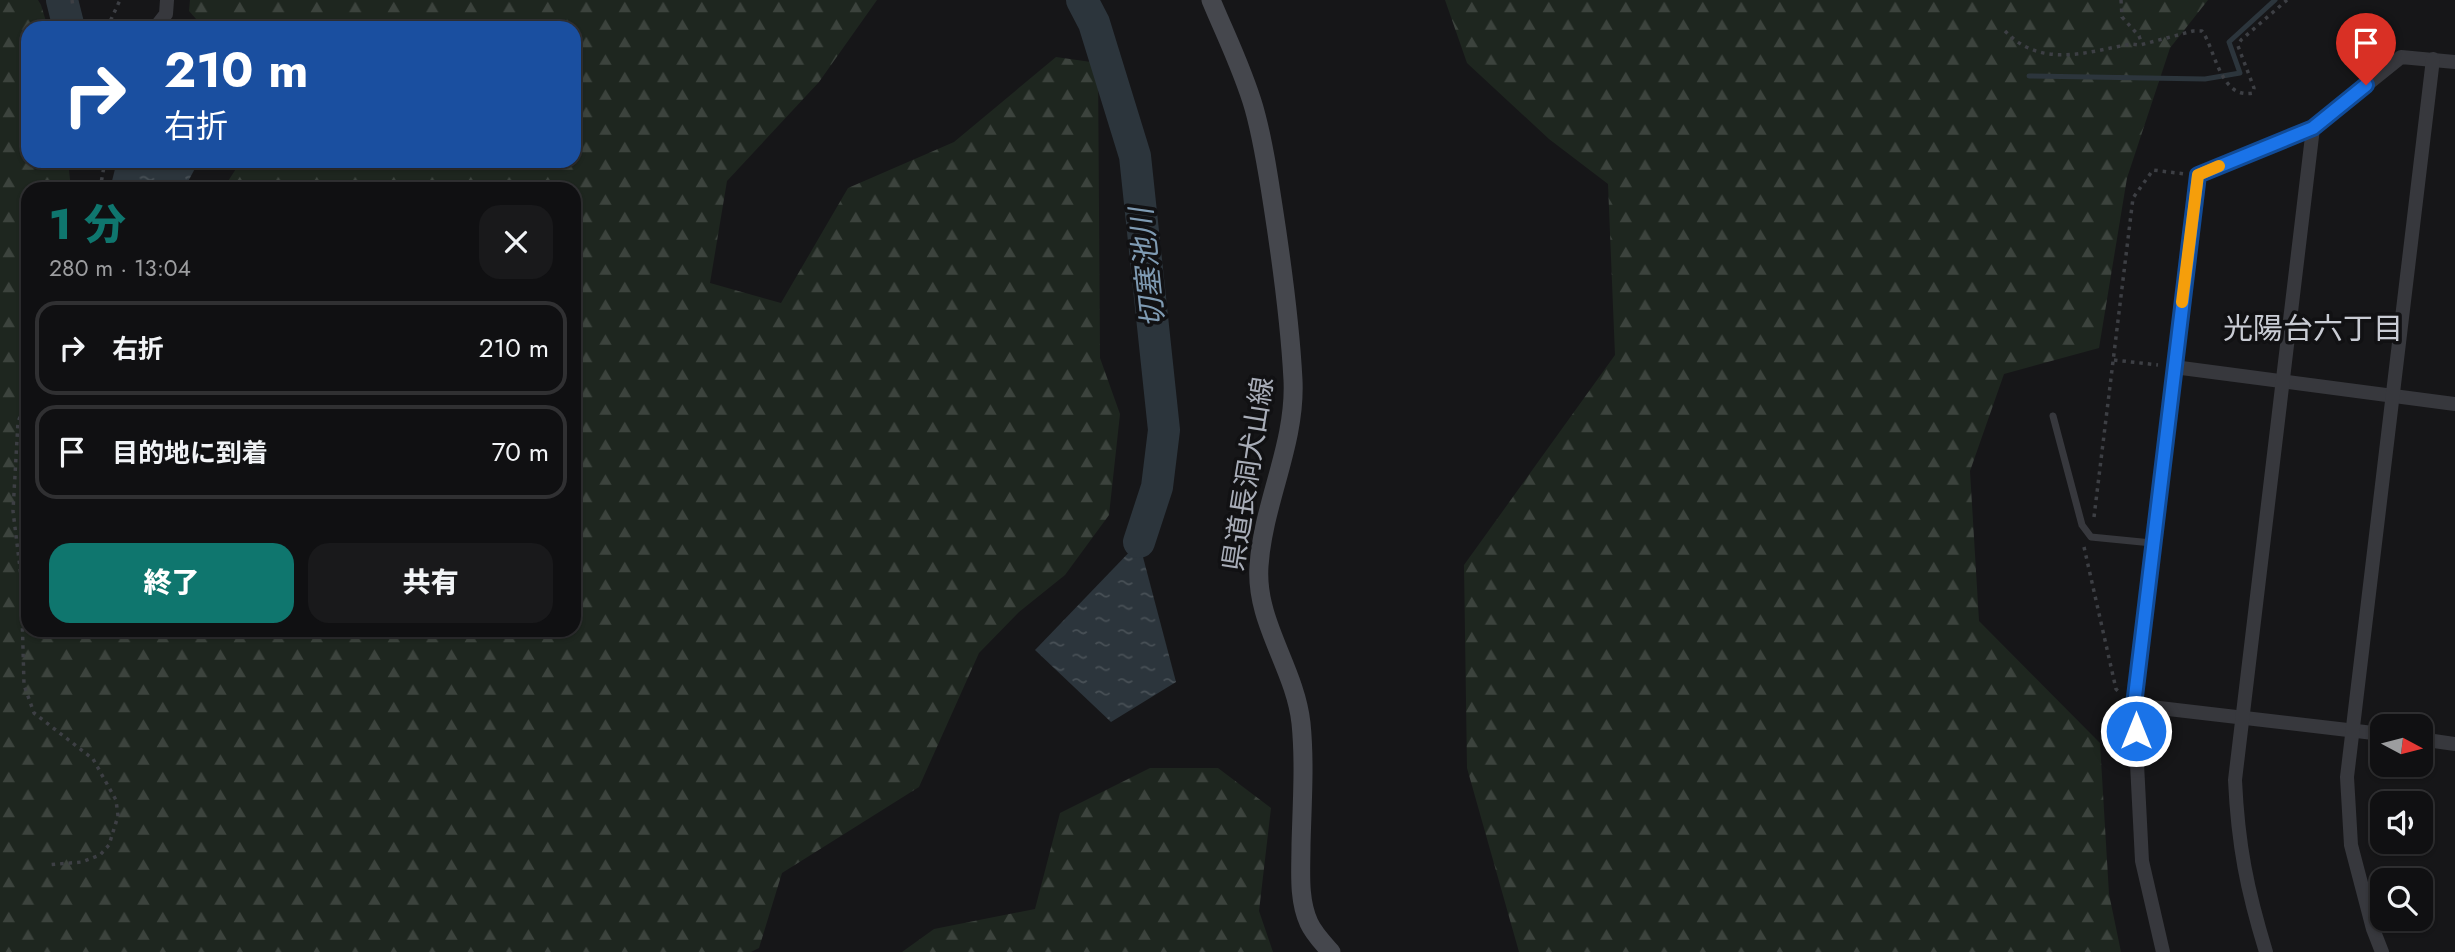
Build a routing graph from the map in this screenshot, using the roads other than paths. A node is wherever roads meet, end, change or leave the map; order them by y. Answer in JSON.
{"nodes":[{"id":1,"x":167,"y":0,"type":"edge"},
{"id":2,"x":1211,"y":0,"type":"edge"},
{"id":3,"x":160,"y":21,"type":"edge"},
{"id":4,"x":2433,"y":60,"type":"junction"},
{"id":5,"x":2455,"y":62,"type":"edge"},
{"id":6,"x":2313,"y":128,"type":"junction"},
{"id":7,"x":2174,"y":367,"type":"junction"},
{"id":8,"x":2281,"y":381,"type":"junction"},
{"id":9,"x":2391,"y":395,"type":"junction"},
{"id":10,"x":2455,"y":404,"type":"edge"},
{"id":11,"x":2053,"y":416,"type":"dead end"},
{"id":12,"x":2152,"y":543,"type":"junction"},
{"id":13,"x":2134,"y":705,"type":"junction"},
{"id":14,"x":2242,"y":716,"type":"junction"},
{"id":15,"x":2352,"y":731,"type":"junction"},
{"id":16,"x":2370,"y":733,"type":"edge"},
{"id":17,"x":2433,"y":741,"type":"edge"},
{"id":18,"x":2455,"y":744,"type":"edge"},
{"id":19,"x":2378,"y":951,"type":"edge"},
{"id":20,"x":1331,"y":952,"type":"edge"},
{"id":21,"x":2163,"y":952,"type":"edge"},
{"id":22,"x":2266,"y":952,"type":"edge"}],
"edges":[{"from":1,"to":3,"type":"street"},
{"from":2,"to":20,"type":"main road","name":"県道長洞犬山線"},
{"from":4,"to":5,"type":"street"},
{"from":4,"to":6,"type":"street"},
{"from":4,"to":9,"type":"street"},
{"from":6,"to":7,"type":"street"},
{"from":6,"to":8,"type":"street"},
{"from":7,"to":8,"type":"street"},
{"from":7,"to":12,"type":"street"},
{"from":8,"to":9,"type":"street"},
{"from":8,"to":14,"type":"street"},
{"from":9,"to":10,"type":"street"},
{"from":9,"to":15,"type":"street"},
{"from":11,"to":12,"type":"lane"},
{"from":12,"to":13,"type":"street"},
{"from":13,"to":14,"type":"street"},
{"from":13,"to":21,"type":"street"},
{"from":14,"to":15,"type":"street"},
{"from":14,"to":22,"type":"street"},
{"from":15,"to":16,"type":"street"},
{"from":15,"to":19,"type":"street"},
{"from":17,"to":18,"type":"street"}]}
